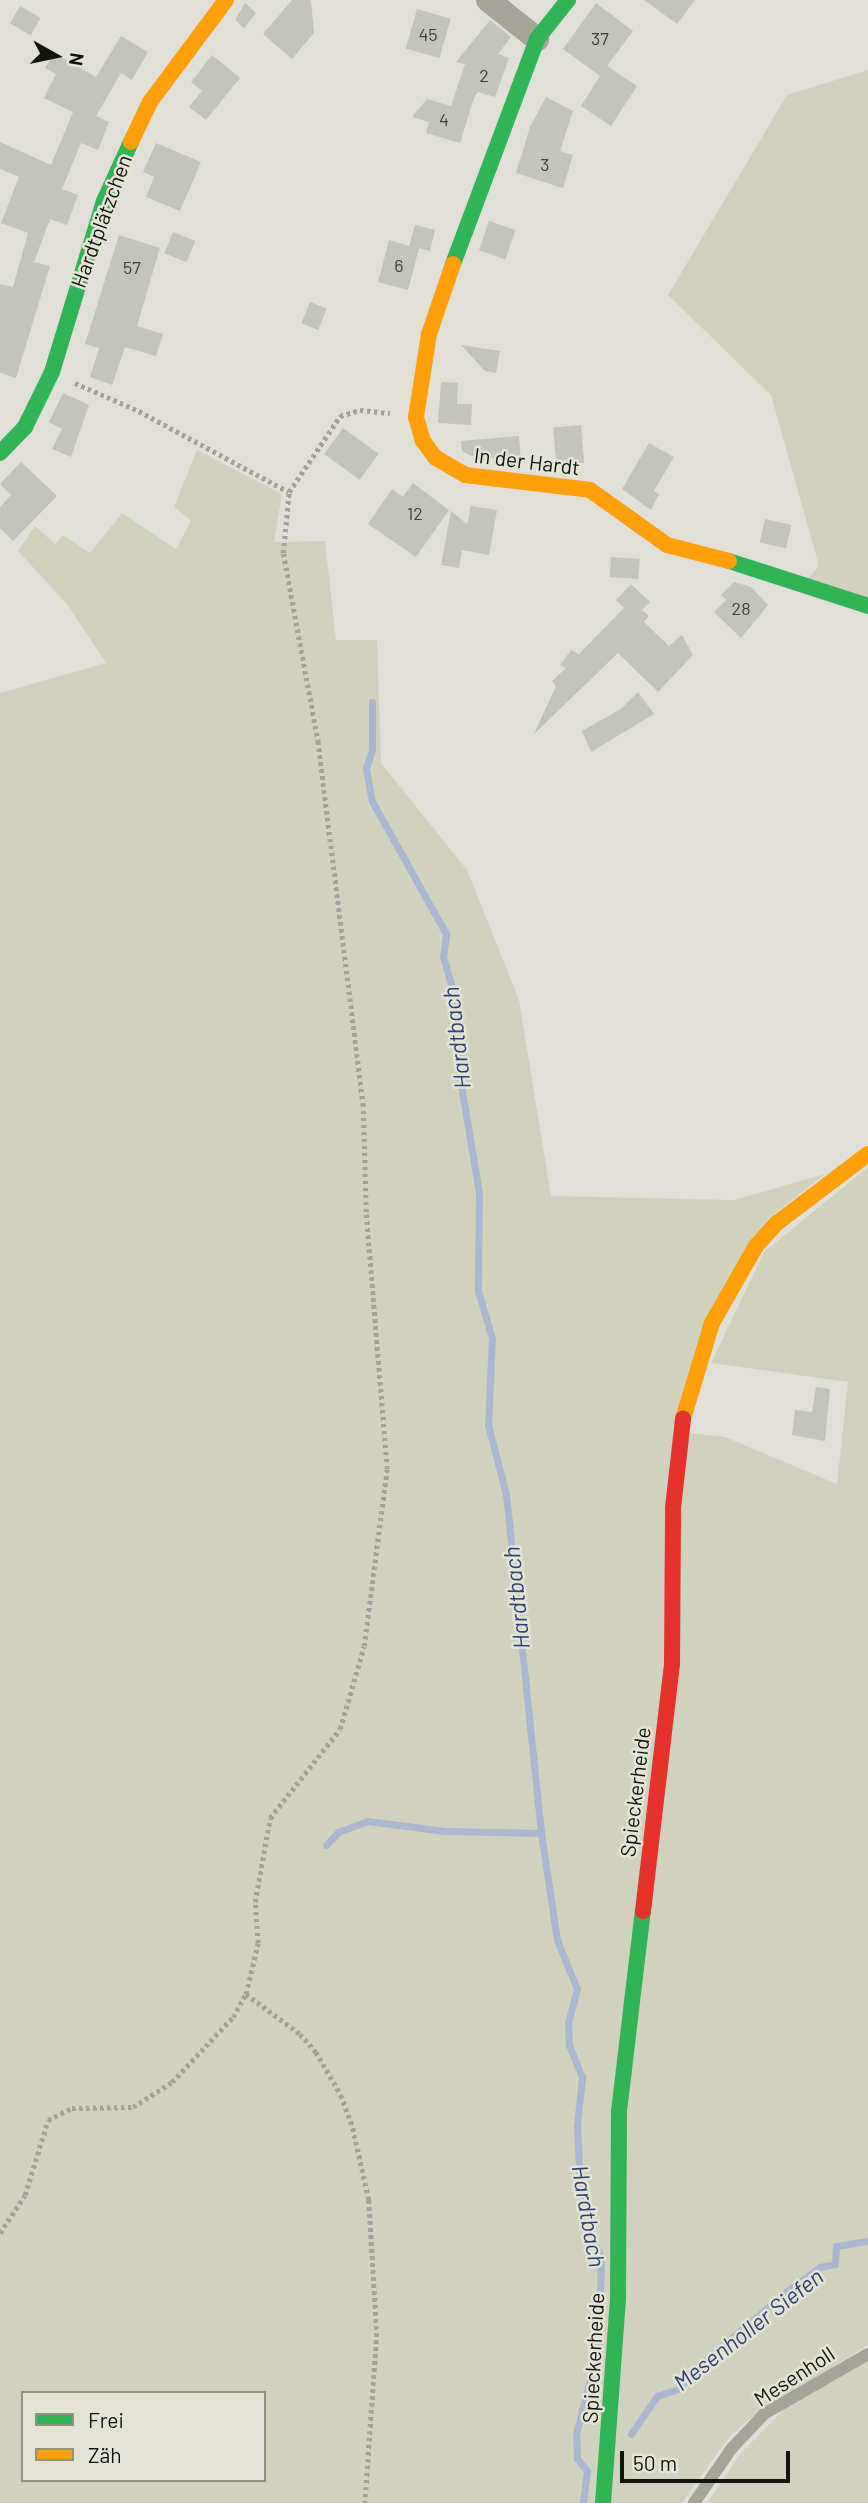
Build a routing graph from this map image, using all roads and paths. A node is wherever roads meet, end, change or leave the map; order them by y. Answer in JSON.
{"nodes":[{"id":1,"x":226,"y":0,"type":"edge"},
{"id":2,"x":488,"y":0,"type":"edge"},
{"id":3,"x":568,"y":0,"type":"edge"},
{"id":4,"x":537,"y":39,"type":"junction"},
{"id":5,"x":52,"y":372,"type":"junction"},
{"id":6,"x":416,"y":417,"type":"junction"},
{"id":7,"x":0,"y":453,"type":"edge"},
{"id":8,"x":289,"y":492,"type":"junction"},
{"id":9,"x":868,"y":606,"type":"edge"},
{"id":10,"x":868,"y":1154,"type":"edge"},
{"id":11,"x":246,"y":1994,"type":"junction"},
{"id":12,"x":0,"y":2233,"type":"edge"},
{"id":13,"x":868,"y":2354,"type":"edge"},
{"id":14,"x":365,"y":2503,"type":"edge"},
{"id":15,"x":603,"y":2503,"type":"edge"},
{"id":16,"x":694,"y":2503,"type":"edge"}],
"edges":[{"from":1,"to":5,"type":"street","name":"Hardtplätzchen"},
{"from":2,"to":4,"type":"street"},
{"from":3,"to":4,"type":"street"},
{"from":4,"to":6,"type":"street"},
{"from":5,"to":7,"type":"street","name":"Hardtplätzchen"},
{"from":5,"to":8,"type":"path"},
{"from":6,"to":8,"type":"path"},
{"from":6,"to":9,"type":"street","name":"In der Hardt"},
{"from":8,"to":11,"type":"path"},
{"from":10,"to":15,"type":"street","name":"Spieckerheide"},
{"from":11,"to":12,"type":"path"},
{"from":11,"to":14,"type":"path"},
{"from":13,"to":16,"type":"lane","name":"Mesenholl"}]}
